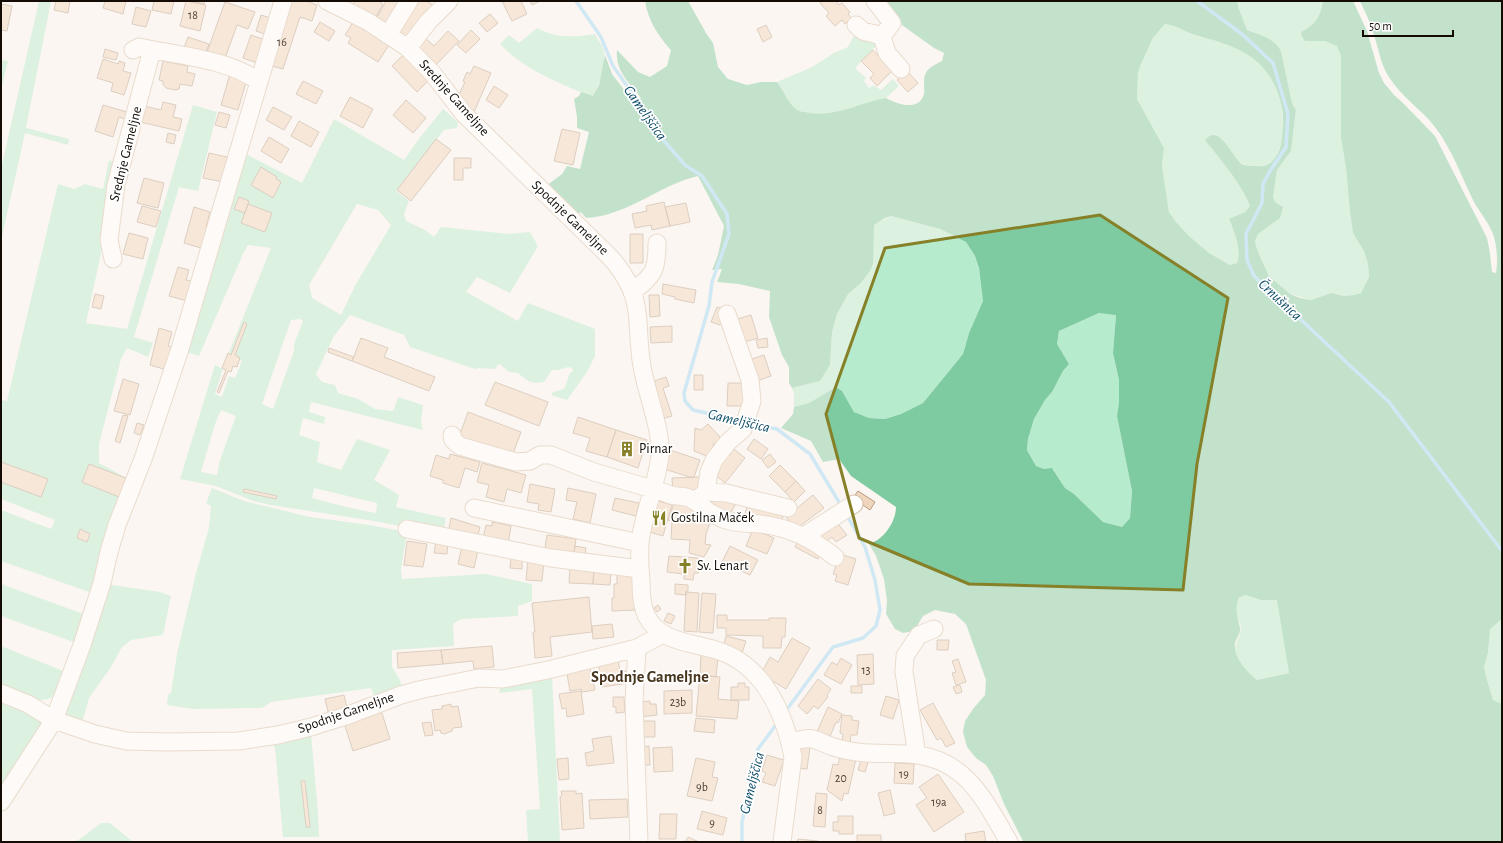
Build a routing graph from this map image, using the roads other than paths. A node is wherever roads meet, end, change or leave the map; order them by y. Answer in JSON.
{"nodes":[{"id":1,"x":283,"y":1,"type":"edge"},
{"id":2,"x":327,"y":1,"type":"edge"},
{"id":3,"x":409,"y":1,"type":"edge"},
{"id":4,"x":449,"y":1,"type":"edge"},
{"id":5,"x":875,"y":1,"type":"edge"},
{"id":6,"x":856,"y":24,"type":"dead end"},
{"id":7,"x":887,"y":30,"type":"junction"},
{"id":8,"x":388,"y":35,"type":"junction"},
{"id":9,"x":408,"y":48,"type":"junction"},
{"id":10,"x":133,"y":50,"type":"dead end"},
{"id":11,"x":152,"y":50,"type":"junction"},
{"id":12,"x":901,"y":69,"type":"dead end"},
{"id":13,"x":259,"y":82,"type":"junction"},
{"id":14,"x":500,"y":148,"type":"joint"},
{"id":15,"x":656,"y":243,"type":"dead end"},
{"id":16,"x":113,"y":259,"type":"dead end"},
{"id":17,"x":632,"y":292,"type":"junction"},
{"id":18,"x":727,"y":314,"type":"dead end"},
{"id":19,"x":452,"y":434,"type":"dead end"},
{"id":20,"x":653,"y":490,"type":"junction"},
{"id":21,"x":700,"y":497,"type":"junction"},
{"id":22,"x":474,"y":508,"type":"dead end"},
{"id":23,"x":788,"y":508,"type":"dead end"},
{"id":24,"x":846,"y":508,"type":"dead end"},
{"id":25,"x":407,"y":530,"type":"dead end"},
{"id":26,"x":804,"y":536,"type":"junction"},
{"id":27,"x":640,"y":542,"type":"junction"},
{"id":28,"x":834,"y":557,"type":"dead end"},
{"id":29,"x":640,"y":569,"type":"junction"},
{"id":30,"x":934,"y":629,"type":"dead end"},
{"id":31,"x":663,"y":634,"type":"junction"},
{"id":32,"x":636,"y":648,"type":"junction"},
{"id":33,"x":1,"y":693,"type":"edge"},
{"id":34,"x":54,"y":720,"type":"junction"},
{"id":35,"x":788,"y":737,"type":"junction"},
{"id":36,"x":917,"y":755,"type":"junction"},
{"id":37,"x":1,"y":802,"type":"edge"},
{"id":38,"x":639,"y":842,"type":"edge"},
{"id":39,"x":782,"y":842,"type":"edge"},
{"id":40,"x":1009,"y":842,"type":"edge"}],
"edges":[{"from":1,"to":13,"type":"street"},
{"from":2,"to":8,"type":"street","name":"Srednje Gameljne"},
{"from":3,"to":8,"type":"street"},
{"from":4,"to":9,"type":"street","name":"Srednje Gameljne"},
{"from":5,"to":7,"type":"street"},
{"from":6,"to":7,"type":"street"},
{"from":7,"to":12,"type":"street"},
{"from":8,"to":9,"type":"street","name":"Srednje Gameljne"},
{"from":9,"to":14,"type":"street","name":"Srednje Gameljne"},
{"from":10,"to":11,"type":"street"},
{"from":11,"to":13,"type":"street"},
{"from":11,"to":16,"type":"street","name":"Srednje Gameljne"},
{"from":13,"to":34,"type":"street"},
{"from":14,"to":17,"type":"street","name":"Spodnje Gameljne"},
{"from":15,"to":17,"type":"street"},
{"from":17,"to":20,"type":"street","name":"Spodnje Gameljne"},
{"from":18,"to":21,"type":"street"},
{"from":19,"to":20,"type":"street"},
{"from":20,"to":21,"type":"street"},
{"from":20,"to":27,"type":"street","name":"Spodnje Gameljne"},
{"from":21,"to":23,"type":"street"},
{"from":21,"to":26,"type":"street"},
{"from":22,"to":27,"type":"street"},
{"from":24,"to":26,"type":"street"},
{"from":25,"to":29,"type":"street"},
{"from":26,"to":28,"type":"street"},
{"from":27,"to":29,"type":"street","name":"Spodnje Gameljne"},
{"from":29,"to":31,"type":"street","name":"Spodnje Gameljne"},
{"from":30,"to":36,"type":"street"},
{"from":31,"to":32,"type":"street","name":"Spodnje Gameljne"},
{"from":31,"to":35,"type":"street","name":"Spodnje Gameljne"},
{"from":32,"to":34,"type":"street","name":"Spodnje Gameljne"},
{"from":32,"to":38,"type":"street"},
{"from":33,"to":34,"type":"street","name":"Spodnje Gameljne"},
{"from":34,"to":37,"type":"street"},
{"from":35,"to":36,"type":"street"},
{"from":35,"to":39,"type":"street","name":"Spodnje Gameljne"},
{"from":36,"to":40,"type":"street"}]}
